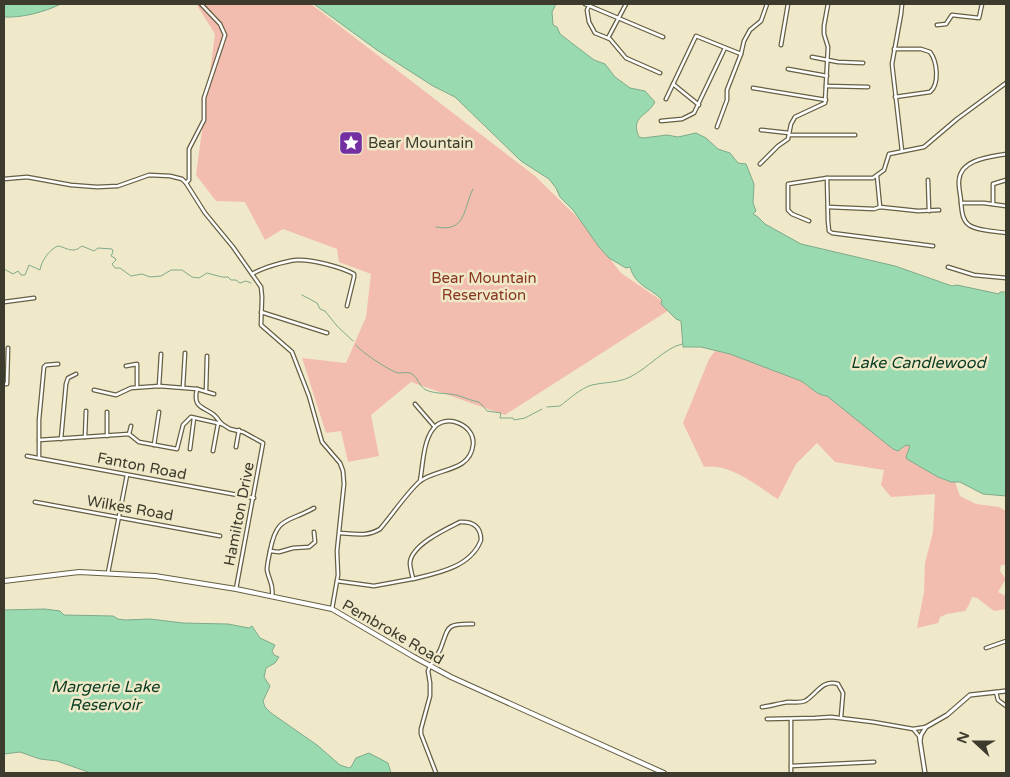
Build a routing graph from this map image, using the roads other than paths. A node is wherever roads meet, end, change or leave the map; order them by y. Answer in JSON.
{"nodes":[{"id":1,"x":201,"y":4,"type":"edge"},
{"id":2,"x":585,"y":4,"type":"edge"},
{"id":3,"x":626,"y":4,"type":"edge"},
{"id":4,"x":766,"y":4,"type":"edge"},
{"id":5,"x":788,"y":4,"type":"edge"},
{"id":6,"x":828,"y":4,"type":"edge"},
{"id":7,"x":902,"y":4,"type":"edge"},
{"id":8,"x":982,"y":4,"type":"edge"},
{"id":9,"x":592,"y":5,"type":"edge"},
{"id":10,"x":618,"y":18,"type":"junction"},
{"id":11,"x":937,"y":25,"type":"dead end"},
{"id":12,"x":663,"y":37,"type":"dead end"},
{"id":13,"x":608,"y":38,"type":"junction"},
{"id":14,"x":781,"y":45,"type":"dead end"},
{"id":15,"x":725,"y":48,"type":"junction"},
{"id":16,"x":894,"y":49,"type":"junction"},
{"id":17,"x":741,"y":54,"type":"junction"},
{"id":18,"x":812,"y":57,"type":"dead end"},
{"id":19,"x":827,"y":60,"type":"junction"},
{"id":20,"x":863,"y":63,"type":"dead end"},
{"id":21,"x":788,"y":69,"type":"dead end"},
{"id":22,"x":660,"y":72,"type":"dead end"},
{"id":23,"x":826,"y":76,"type":"junction"},
{"id":24,"x":1006,"y":83,"type":"edge"},
{"id":25,"x":673,"y":84,"type":"junction"},
{"id":26,"x":826,"y":86,"type":"junction"},
{"id":27,"x":868,"y":87,"type":"dead end"},
{"id":28,"x":753,"y":88,"type":"dead end"},
{"id":29,"x":895,"y":96,"type":"junction"},
{"id":30,"x":666,"y":99,"type":"dead end"},
{"id":31,"x":826,"y":100,"type":"junction"},
{"id":32,"x":699,"y":105,"type":"junction"},
{"id":33,"x":661,"y":121,"type":"dead end"},
{"id":34,"x":718,"y":128,"type":"dead end"},
{"id":35,"x":761,"y":130,"type":"dead end"},
{"id":36,"x":789,"y":134,"type":"junction"},
{"id":37,"x":855,"y":135,"type":"dead end"},
{"id":38,"x":902,"y":151,"type":"junction"},
{"id":39,"x":1006,"y":154,"type":"edge"},
{"id":40,"x":760,"y":164,"type":"dead end"},
{"id":41,"x":877,"y":176,"type":"junction"},
{"id":42,"x":827,"y":178,"type":"junction"},
{"id":43,"x":4,"y":179,"type":"edge"},
{"id":44,"x":928,"y":180,"type":"dead end"},
{"id":45,"x":1006,"y":180,"type":"edge"},
{"id":46,"x":186,"y":182,"type":"junction"},
{"id":47,"x":961,"y":203,"type":"junction"},
{"id":48,"x":993,"y":204,"type":"junction"},
{"id":49,"x":1006,"y":206,"type":"edge"},
{"id":50,"x":828,"y":207,"type":"junction"},
{"id":51,"x":880,"y":207,"type":"junction"},
{"id":52,"x":939,"y":210,"type":"dead end"},
{"id":53,"x":929,"y":211,"type":"junction"},
{"id":54,"x":809,"y":221,"type":"dead end"},
{"id":55,"x":1006,"y":233,"type":"edge"},
{"id":56,"x":933,"y":246,"type":"dead end"},
{"id":57,"x":948,"y":267,"type":"dead end"},
{"id":58,"x":252,"y":274,"type":"junction"},
{"id":59,"x":1006,"y":278,"type":"edge"},
{"id":60,"x":34,"y":298,"type":"dead end"},
{"id":61,"x":4,"y":302,"type":"edge"},
{"id":62,"x":348,"y":306,"type":"dead end"},
{"id":63,"x":261,"y":312,"type":"junction"},
{"id":64,"x":327,"y":333,"type":"dead end"},
{"id":65,"x":8,"y":348,"type":"dead end"},
{"id":66,"x":185,"y":353,"type":"dead end"},
{"id":67,"x":161,"y":354,"type":"dead end"},
{"id":68,"x":207,"y":356,"type":"dead end"},
{"id":69,"x":58,"y":364,"type":"dead end"},
{"id":70,"x":126,"y":366,"type":"dead end"},
{"id":71,"x":76,"y":374,"type":"dead end"},
{"id":72,"x":4,"y":384,"type":"edge"},
{"id":73,"x":137,"y":386,"type":"junction"},
{"id":74,"x":159,"y":386,"type":"junction"},
{"id":75,"x":183,"y":387,"type":"junction"},
{"id":76,"x":197,"y":389,"type":"junction"},
{"id":77,"x":94,"y":390,"type":"dead end"},
{"id":78,"x":206,"y":391,"type":"junction"},
{"id":79,"x":214,"y":394,"type":"dead end"},
{"id":80,"x":415,"y":404,"type":"dead end"},
{"id":81,"x":86,"y":411,"type":"dead end"},
{"id":82,"x":107,"y":412,"type":"dead end"},
{"id":83,"x":159,"y":412,"type":"dead end"},
{"id":84,"x":194,"y":418,"type":"junction"},
{"id":85,"x":220,"y":424,"type":"junction"},
{"id":86,"x":131,"y":426,"type":"dead end"},
{"id":87,"x":434,"y":426,"type":"junction"},
{"id":88,"x":239,"y":430,"type":"junction"},
{"id":89,"x":129,"y":434,"type":"junction"},
{"id":90,"x":107,"y":436,"type":"junction"},
{"id":91,"x":85,"y":437,"type":"junction"},
{"id":92,"x":61,"y":439,"type":"junction"},
{"id":93,"x":39,"y":440,"type":"junction"},
{"id":94,"x":154,"y":445,"type":"junction"},
{"id":95,"x":236,"y":447,"type":"dead end"},
{"id":96,"x":190,"y":449,"type":"dead end"},
{"id":97,"x":213,"y":451,"type":"dead end"},
{"id":98,"x":27,"y":456,"type":"dead end"},
{"id":99,"x":39,"y":458,"type":"junction"},
{"id":100,"x":127,"y":475,"type":"junction"},
{"id":101,"x":420,"y":481,"type":"junction"},
{"id":102,"x":254,"y":498,"type":"junction"},
{"id":103,"x":35,"y":502,"type":"dead end"},
{"id":104,"x":314,"y":508,"type":"dead end"},
{"id":105,"x":119,"y":517,"type":"junction"},
{"id":106,"x":314,"y":532,"type":"dead end"},
{"id":107,"x":340,"y":533,"type":"junction"},
{"id":108,"x":220,"y":536,"type":"dead end"},
{"id":109,"x":270,"y":551,"type":"junction"},
{"id":110,"x":108,"y":573,"type":"junction"},
{"id":111,"x":413,"y":579,"type":"junction"},
{"id":112,"x":4,"y":580,"type":"edge"},
{"id":113,"x":337,"y":581,"type":"junction"},
{"id":114,"x":236,"y":589,"type":"junction"},
{"id":115,"x":272,"y":596,"type":"junction"},
{"id":116,"x":332,"y":609,"type":"junction"},
{"id":117,"x":473,"y":624,"type":"dead end"},
{"id":118,"x":1006,"y":641,"type":"edge"},
{"id":119,"x":986,"y":648,"type":"dead end"},
{"id":120,"x":430,"y":666,"type":"junction"},
{"id":121,"x":1006,"y":691,"type":"edge"},
{"id":122,"x":996,"y":692,"type":"junction"},
{"id":123,"x":1006,"y":706,"type":"edge"},
{"id":124,"x":762,"y":707,"type":"dead end"},
{"id":125,"x":841,"y":717,"type":"junction"},
{"id":126,"x":791,"y":718,"type":"junction"},
{"id":127,"x":767,"y":719,"type":"dead end"},
{"id":128,"x":926,"y":727,"type":"junction"},
{"id":129,"x":913,"y":730,"type":"junction"},
{"id":130,"x":920,"y":741,"type":"junction"},
{"id":131,"x":874,"y":762,"type":"dead end"},
{"id":132,"x":791,"y":766,"type":"junction"},
{"id":133,"x":436,"y":773,"type":"edge"},
{"id":134,"x":664,"y":773,"type":"edge"},
{"id":135,"x":791,"y":773,"type":"edge"},
{"id":136,"x":925,"y":773,"type":"edge"}],
"edges":[{"from":1,"to":46,"type":"street"},
{"from":2,"to":9,"type":"street"},
{"from":3,"to":10,"type":"street"},
{"from":4,"to":17,"type":"street"},
{"from":5,"to":14,"type":"street"},
{"from":6,"to":19,"type":"street"},
{"from":7,"to":16,"type":"street"},
{"from":8,"to":11,"type":"street"},
{"from":9,"to":10,"type":"street"},
{"from":9,"to":13,"type":"street"},
{"from":10,"to":12,"type":"street"},
{"from":10,"to":13,"type":"street"},
{"from":13,"to":22,"type":"street"},
{"from":15,"to":17,"type":"street"},
{"from":15,"to":25,"type":"street"},
{"from":15,"to":32,"type":"street"},
{"from":16,"to":29,"type":"street"},
{"from":16,"to":29,"type":"street"},
{"from":17,"to":34,"type":"street"},
{"from":18,"to":19,"type":"street"},
{"from":19,"to":20,"type":"street"},
{"from":19,"to":23,"type":"street"},
{"from":21,"to":23,"type":"street"},
{"from":23,"to":26,"type":"street"},
{"from":24,"to":38,"type":"street"},
{"from":25,"to":30,"type":"street"},
{"from":25,"to":32,"type":"street"},
{"from":26,"to":27,"type":"street"},
{"from":26,"to":31,"type":"street"},
{"from":28,"to":31,"type":"street"},
{"from":29,"to":38,"type":"street"},
{"from":31,"to":36,"type":"street"},
{"from":32,"to":33,"type":"street"},
{"from":35,"to":36,"type":"street"},
{"from":36,"to":37,"type":"street"},
{"from":36,"to":40,"type":"street"},
{"from":38,"to":41,"type":"street"},
{"from":39,"to":47,"type":"street"},
{"from":41,"to":42,"type":"street"},
{"from":41,"to":51,"type":"street"},
{"from":42,"to":50,"type":"street"},
{"from":42,"to":54,"type":"street"},
{"from":43,"to":46,"type":"street"},
{"from":44,"to":53,"type":"street"},
{"from":45,"to":48,"type":"street"},
{"from":46,"to":58,"type":"street"},
{"from":47,"to":48,"type":"street"},
{"from":47,"to":55,"type":"street"},
{"from":48,"to":49,"type":"street"},
{"from":50,"to":51,"type":"street"},
{"from":50,"to":56,"type":"street"},
{"from":51,"to":53,"type":"street"},
{"from":52,"to":53,"type":"street"},
{"from":57,"to":59,"type":"street"},
{"from":58,"to":62,"type":"street"},
{"from":58,"to":63,"type":"street"},
{"from":60,"to":61,"type":"street"},
{"from":63,"to":64,"type":"street"},
{"from":63,"to":107,"type":"street"},
{"from":65,"to":72,"type":"street"},
{"from":66,"to":75,"type":"street"},
{"from":67,"to":74,"type":"street"},
{"from":68,"to":78,"type":"street"},
{"from":69,"to":93,"type":"street"},
{"from":70,"to":73,"type":"street"},
{"from":71,"to":92,"type":"street"},
{"from":73,"to":74,"type":"street"},
{"from":73,"to":77,"type":"street"},
{"from":74,"to":75,"type":"street"},
{"from":75,"to":76,"type":"street"},
{"from":76,"to":78,"type":"street"},
{"from":76,"to":85,"type":"street"},
{"from":78,"to":79,"type":"street"},
{"from":80,"to":87,"type":"street"},
{"from":81,"to":91,"type":"street"},
{"from":82,"to":90,"type":"street"},
{"from":83,"to":94,"type":"street"},
{"from":84,"to":85,"type":"street"},
{"from":84,"to":94,"type":"street"},
{"from":84,"to":96,"type":"street"},
{"from":85,"to":88,"type":"street"},
{"from":85,"to":97,"type":"street"},
{"from":86,"to":89,"type":"street"},
{"from":87,"to":101,"type":"street"},
{"from":87,"to":101,"type":"street"},
{"from":88,"to":95,"type":"street"},
{"from":88,"to":102,"type":"street","name":"Hamilton Drive"},
{"from":89,"to":90,"type":"street"},
{"from":89,"to":94,"type":"street"},
{"from":90,"to":91,"type":"street"},
{"from":91,"to":92,"type":"street"},
{"from":92,"to":93,"type":"street"},
{"from":93,"to":99,"type":"street"},
{"from":98,"to":99,"type":"street","name":"Fanton Road"},
{"from":99,"to":100,"type":"street","name":"Fanton Road"},
{"from":100,"to":102,"type":"street","name":"Fanton Road"},
{"from":100,"to":105,"type":"street"},
{"from":101,"to":107,"type":"street"},
{"from":102,"to":114,"type":"street","name":"Hamilton Drive"},
{"from":103,"to":105,"type":"street","name":"Wilkes Road"},
{"from":104,"to":109,"type":"street"},
{"from":105,"to":108,"type":"street","name":"Wilkes Road"},
{"from":105,"to":110,"type":"street"},
{"from":106,"to":109,"type":"street"},
{"from":107,"to":113,"type":"street"},
{"from":109,"to":115,"type":"street"},
{"from":110,"to":112,"type":"main road","name":"Pembroke Road"},
{"from":110,"to":114,"type":"main road","name":"Pembroke Road"},
{"from":111,"to":111,"type":"street"},
{"from":111,"to":113,"type":"street"},
{"from":113,"to":116,"type":"street"},
{"from":114,"to":115,"type":"main road","name":"Pembroke Road"},
{"from":115,"to":116,"type":"main road","name":"Pembroke Road"},
{"from":116,"to":120,"type":"main road","name":"Pembroke Road"},
{"from":117,"to":120,"type":"street"},
{"from":118,"to":119,"type":"street"},
{"from":120,"to":133,"type":"street"},
{"from":120,"to":134,"type":"main road","name":"Pembroke Road"},
{"from":121,"to":122,"type":"street"},
{"from":122,"to":123,"type":"street"},
{"from":122,"to":128,"type":"street"},
{"from":124,"to":125,"type":"street"},
{"from":125,"to":126,"type":"street"},
{"from":125,"to":129,"type":"street"},
{"from":126,"to":127,"type":"street"},
{"from":126,"to":132,"type":"street"},
{"from":128,"to":129,"type":"street"},
{"from":128,"to":130,"type":"street"},
{"from":129,"to":130,"type":"street"},
{"from":130,"to":136,"type":"street"},
{"from":131,"to":132,"type":"street"},
{"from":132,"to":135,"type":"street"}]}
